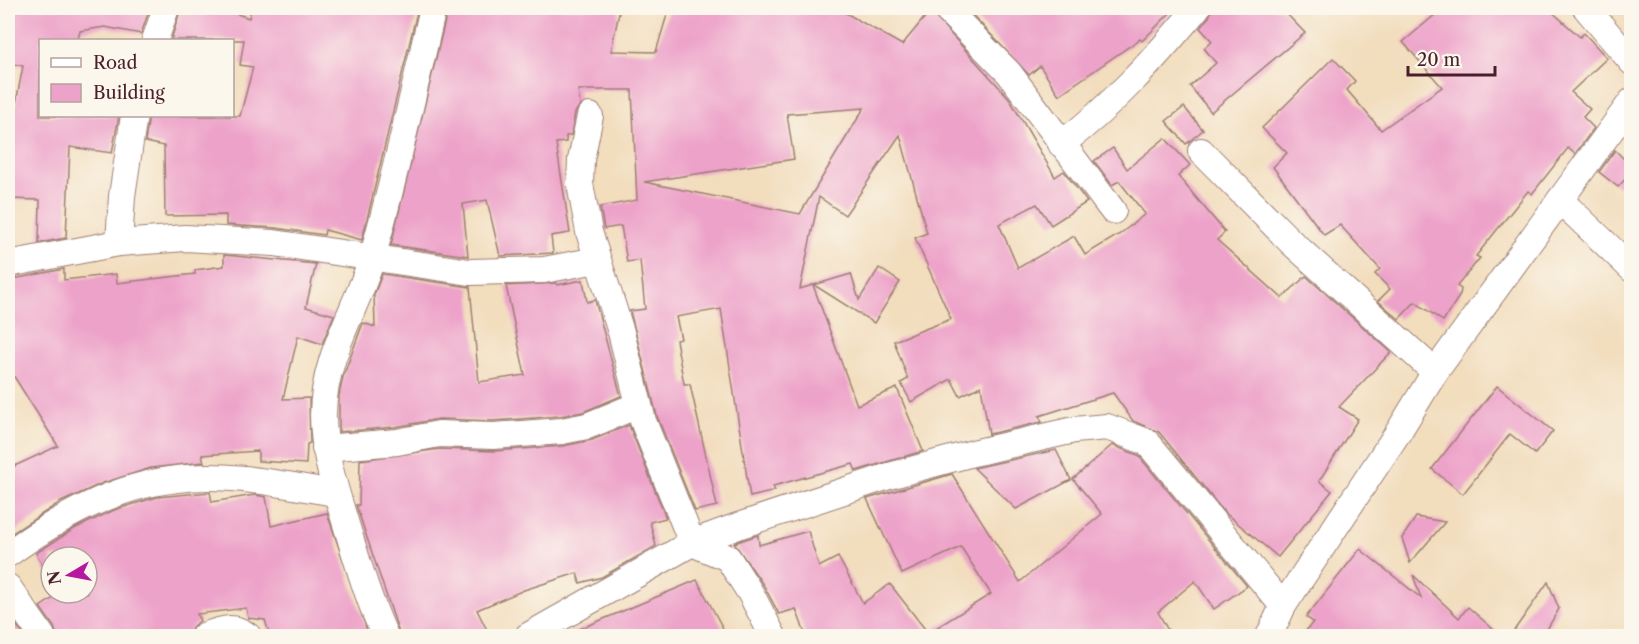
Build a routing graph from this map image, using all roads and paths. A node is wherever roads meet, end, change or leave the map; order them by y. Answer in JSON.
{"nodes":[{"id":1,"x":166,"y":8,"type":"edge"},
{"id":2,"x":433,"y":8,"type":"edge"},
{"id":3,"x":945,"y":8,"type":"edge"},
{"id":4,"x":1197,"y":8,"type":"edge"},
{"id":5,"x":1586,"y":8,"type":"edge"},
{"id":6,"x":155,"y":39,"type":"edge"},
{"id":7,"x":1632,"y":62,"type":"edge"},
{"id":8,"x":1632,"y":101,"type":"edge"},
{"id":9,"x":590,"y":116,"type":"dead end"},
{"id":10,"x":134,"y":117,"type":"edge"},
{"id":11,"x":1061,"y":144,"type":"junction"},
{"id":12,"x":1201,"y":150,"type":"dead end"},
{"id":13,"x":1560,"y":200,"type":"junction"},
{"id":14,"x":1113,"y":212,"type":"dead end"},
{"id":15,"x":119,"y":243,"type":"junction"},
{"id":16,"x":372,"y":258,"type":"junction"},
{"id":17,"x":597,"y":260,"type":"junction"},
{"id":18,"x":8,"y":264,"type":"edge"},
{"id":19,"x":1632,"y":269,"type":"edge"},
{"id":20,"x":1435,"y":372,"type":"junction"},
{"id":21,"x":638,"y":405,"type":"junction"},
{"id":22,"x":326,"y":448,"type":"junction"},
{"id":23,"x":335,"y":493,"type":"junction"},
{"id":24,"x":692,"y":543,"type":"junction"},
{"id":25,"x":8,"y":554,"type":"edge"},
{"id":26,"x":8,"y":587,"type":"edge"},
{"id":27,"x":1283,"y":606,"type":"junction"},
{"id":28,"x":42,"y":636,"type":"edge"},
{"id":29,"x":204,"y":636,"type":"edge"},
{"id":30,"x":248,"y":636,"type":"edge"},
{"id":31,"x":386,"y":636,"type":"edge"},
{"id":32,"x":528,"y":636,"type":"edge"},
{"id":33,"x":772,"y":636,"type":"edge"},
{"id":34,"x":1269,"y":636,"type":"edge"}],
"edges":[{"from":1,"to":6,"type":"street"},
{"from":2,"to":16,"type":"street"},
{"from":3,"to":11,"type":"street"},
{"from":4,"to":11,"type":"street"},
{"from":5,"to":7,"type":"street"},
{"from":8,"to":13,"type":"street"},
{"from":9,"to":17,"type":"street"},
{"from":10,"to":15,"type":"street"},
{"from":11,"to":14,"type":"street"},
{"from":12,"to":20,"type":"street"},
{"from":13,"to":19,"type":"street"},
{"from":13,"to":20,"type":"street"},
{"from":15,"to":16,"type":"street"},
{"from":15,"to":18,"type":"street"},
{"from":16,"to":17,"type":"street"},
{"from":16,"to":22,"type":"street"},
{"from":17,"to":21,"type":"street"},
{"from":20,"to":27,"type":"street"},
{"from":21,"to":22,"type":"street"},
{"from":21,"to":24,"type":"street"},
{"from":22,"to":23,"type":"street"},
{"from":23,"to":25,"type":"street"},
{"from":23,"to":31,"type":"street"},
{"from":24,"to":27,"type":"street"},
{"from":24,"to":32,"type":"street"},
{"from":24,"to":33,"type":"street"},
{"from":26,"to":28,"type":"street"},
{"from":27,"to":34,"type":"street"},
{"from":29,"to":30,"type":"street"}]}
